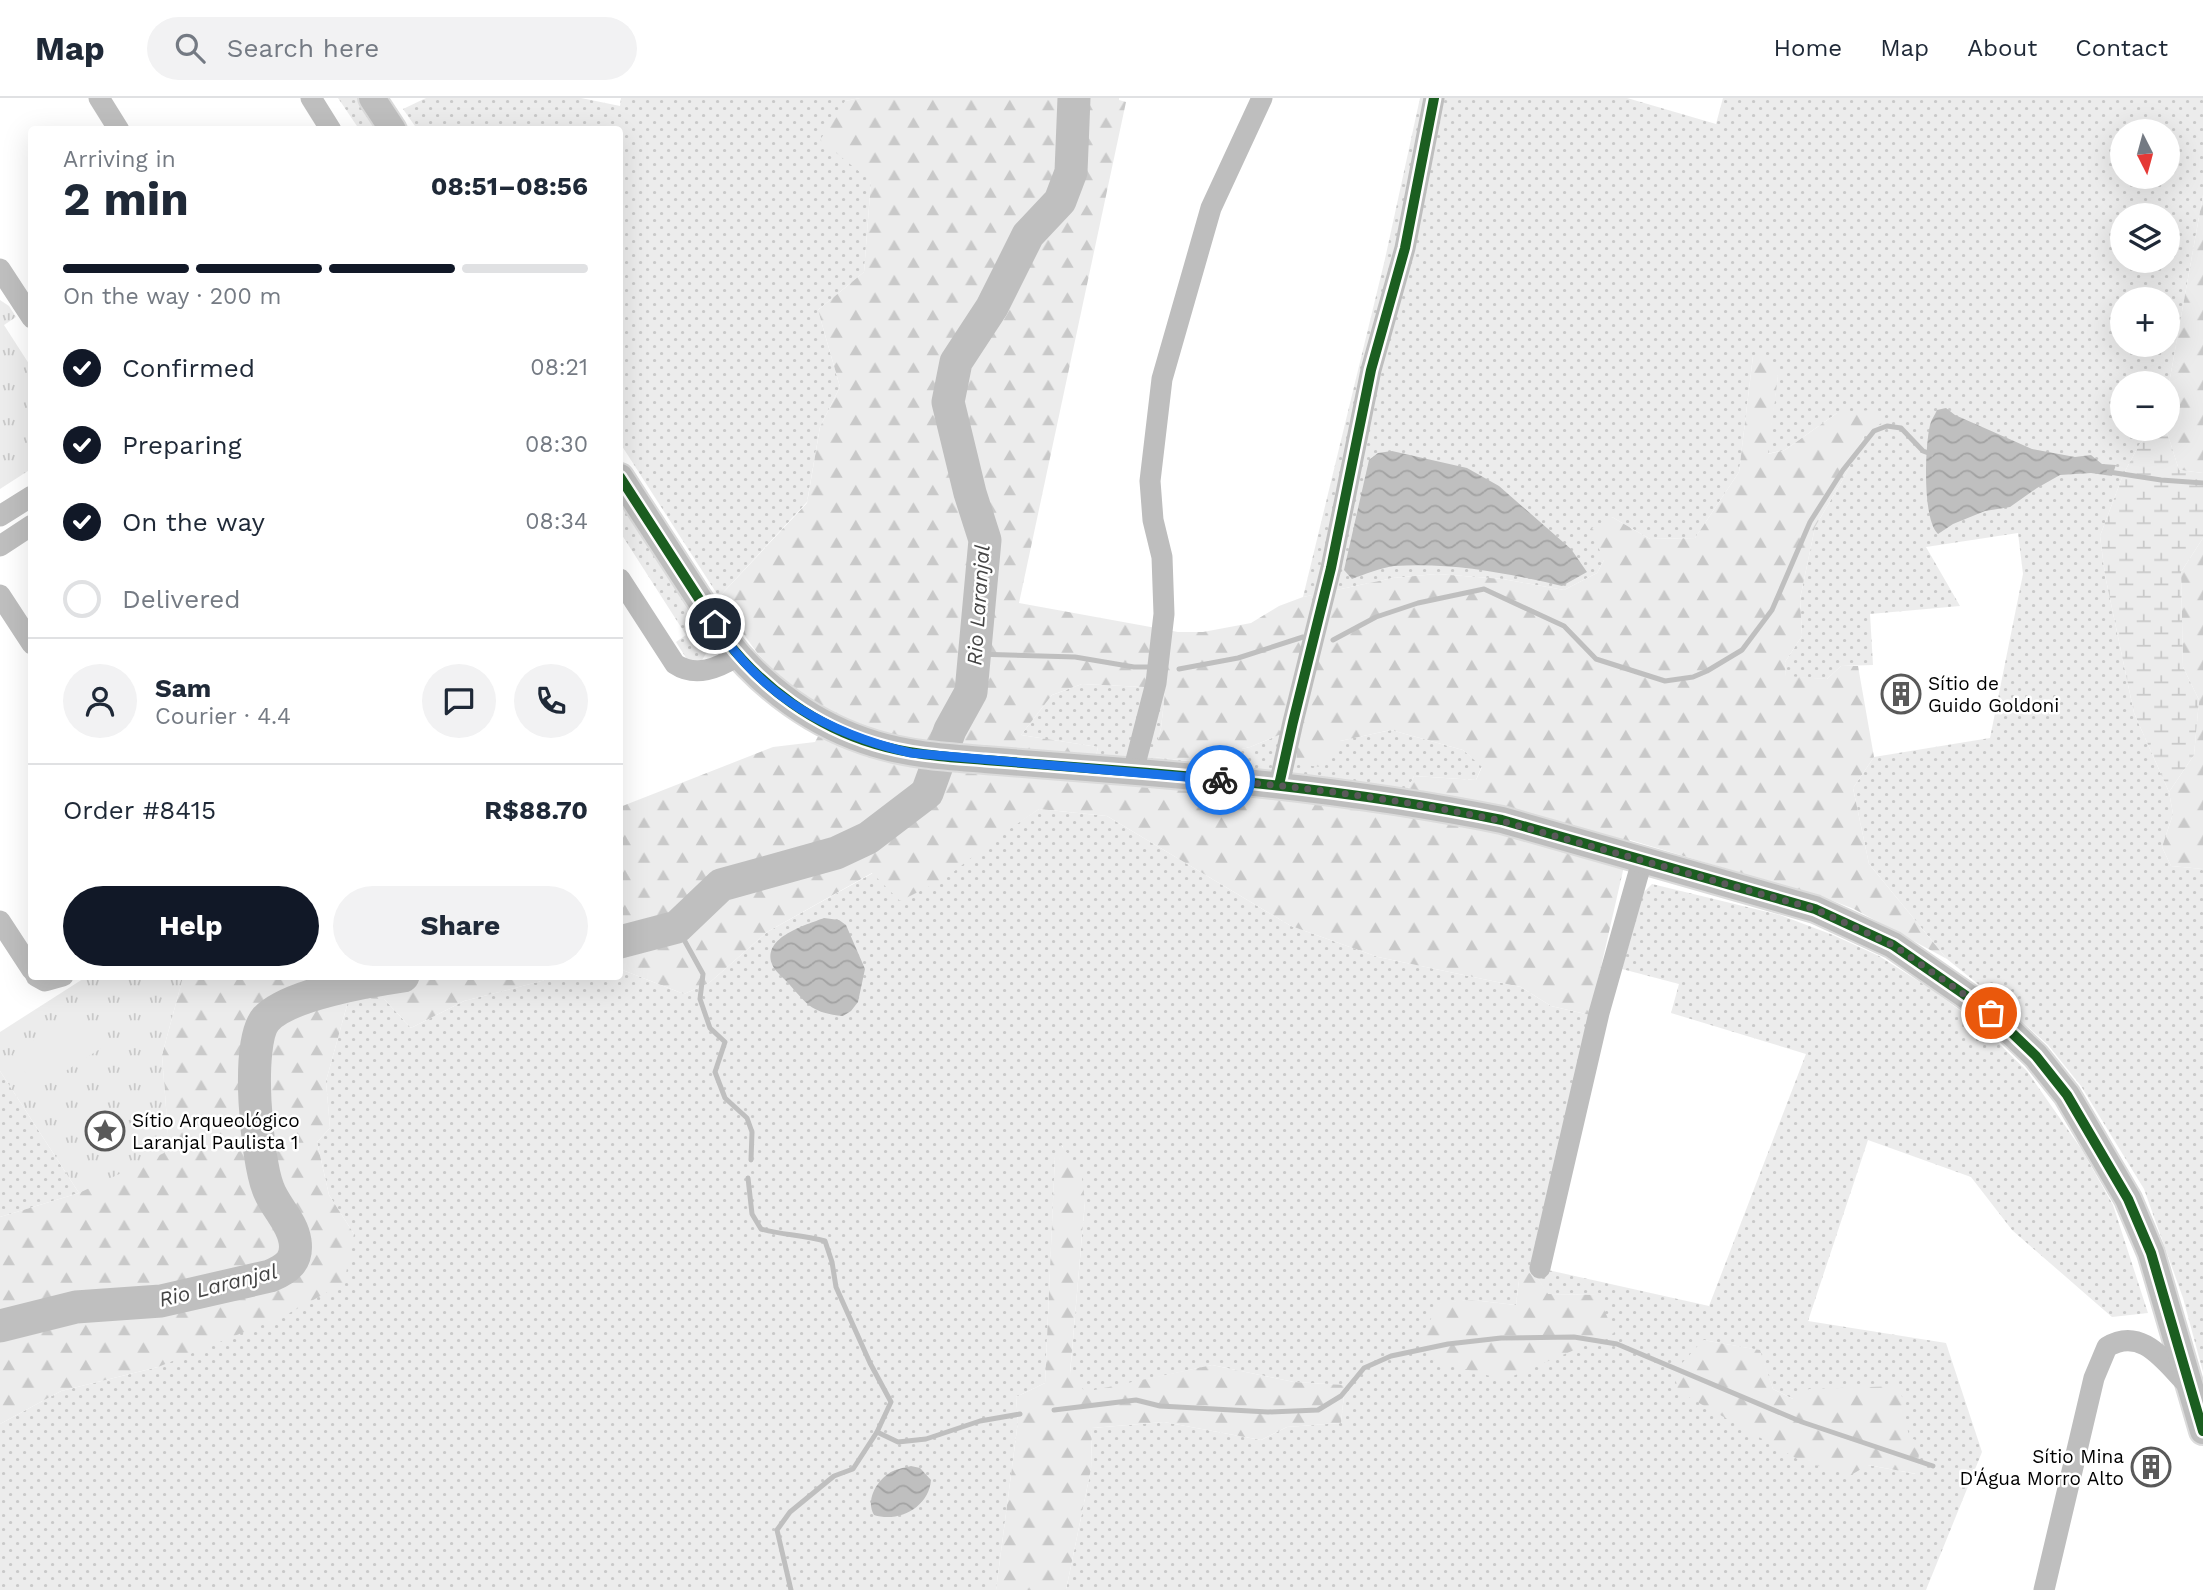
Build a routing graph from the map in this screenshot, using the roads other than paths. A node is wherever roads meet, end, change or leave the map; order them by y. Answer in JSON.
{"nodes":[{"id":1,"x":99,"y":98,"type":"edge"},
{"id":2,"x":310,"y":98,"type":"edge"},
{"id":3,"x":372,"y":98,"type":"edge"},
{"id":4,"x":1262,"y":98,"type":"edge"},
{"id":5,"x":1434,"y":98,"type":"edge"},
{"id":6,"x":116,"y":126,"type":"edge"},
{"id":7,"x":328,"y":126,"type":"edge"},
{"id":8,"x":390,"y":126,"type":"edge"},
{"id":9,"x":1,"y":272,"type":"edge"},
{"id":10,"x":28,"y":312,"type":"edge"},
{"id":11,"x":623,"y":482,"type":"edge"},
{"id":12,"x":28,"y":498,"type":"edge"},
{"id":13,"x":0,"y":516,"type":"edge"},
{"id":14,"x":28,"y":528,"type":"edge"},
{"id":15,"x":0,"y":546,"type":"edge"},
{"id":16,"x":623,"y":584,"type":"edge"},
{"id":17,"x":0,"y":595,"type":"edge"},
{"id":18,"x":28,"y":638,"type":"edge"},
{"id":19,"x":738,"y":656,"type":"junction"},
{"id":20,"x":1133,"y":772,"type":"junction"},
{"id":21,"x":1279,"y":785,"type":"junction"},
{"id":22,"x":1642,"y":861,"type":"junction"},
{"id":23,"x":0,"y":920,"type":"edge"},
{"id":24,"x":28,"y":956,"type":"edge"},
{"id":25,"x":1540,"y":1268,"type":"dead end"},
{"id":26,"x":2190,"y":1387,"type":"junction"},
{"id":27,"x":2203,"y":1431,"type":"edge"},
{"id":28,"x":2044,"y":1590,"type":"edge"}],
"edges":[{"from":1,"to":6,"type":"street"},
{"from":2,"to":7,"type":"street"},
{"from":3,"to":8,"type":"main road"},
{"from":4,"to":20,"type":"street"},
{"from":5,"to":21,"type":"street"},
{"from":9,"to":10,"type":"street"},
{"from":11,"to":19,"type":"main road"},
{"from":12,"to":13,"type":"street"},
{"from":14,"to":15,"type":"street"},
{"from":16,"to":19,"type":"street"},
{"from":17,"to":18,"type":"street"},
{"from":19,"to":20,"type":"main road"},
{"from":20,"to":21,"type":"main road"},
{"from":21,"to":22,"type":"main road"},
{"from":22,"to":25,"type":"street"},
{"from":22,"to":26,"type":"main road"},
{"from":23,"to":24,"type":"street"},
{"from":26,"to":27,"type":"main road"},
{"from":26,"to":28,"type":"street"}]}
